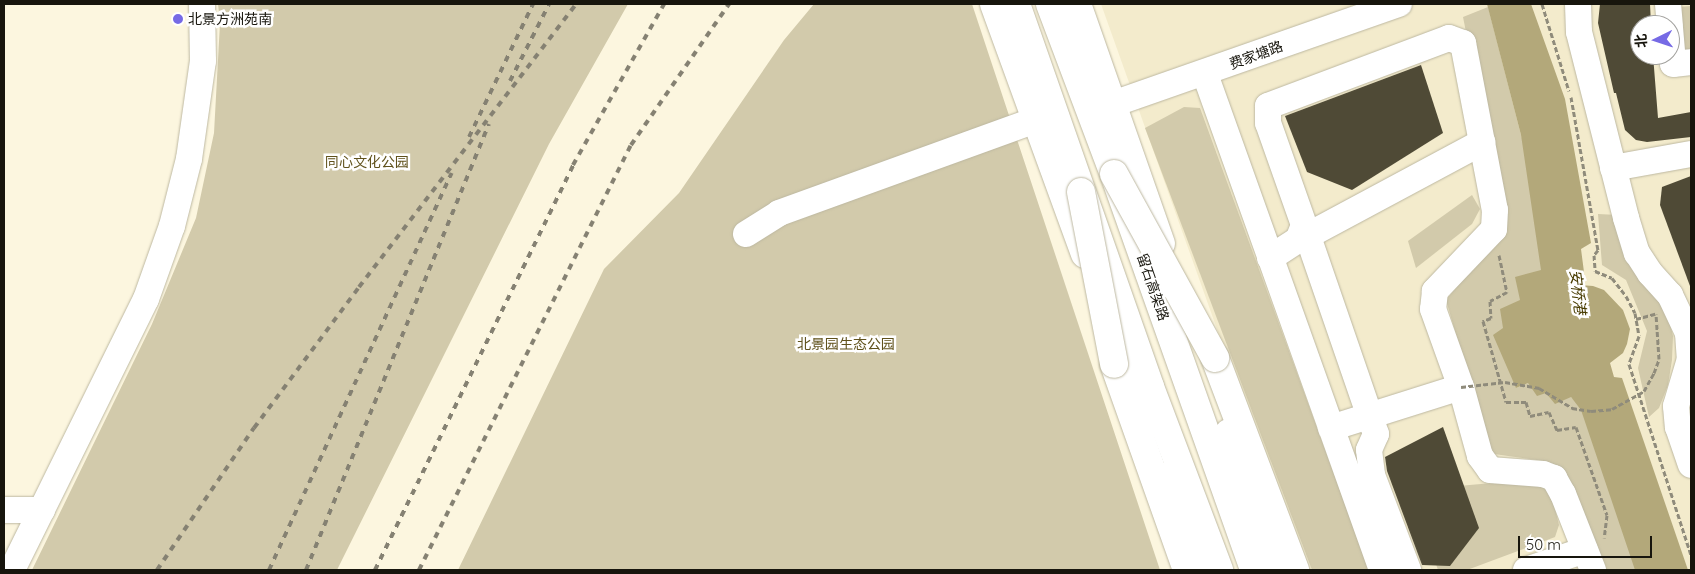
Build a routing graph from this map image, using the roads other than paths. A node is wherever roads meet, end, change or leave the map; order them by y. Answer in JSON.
{"nodes":[{"id":1,"x":202,"y":4,"type":"edge"},
{"id":2,"x":994,"y":4,"type":"edge"},
{"id":3,"x":1016,"y":4,"type":"edge"},
{"id":4,"x":1050,"y":4,"type":"edge"},
{"id":5,"x":1078,"y":4,"type":"edge"},
{"id":6,"x":1399,"y":4,"type":"edge"},
{"id":7,"x":1578,"y":4,"type":"edge"},
{"id":8,"x":1204,"y":74,"type":"junction"},
{"id":9,"x":1113,"y":104,"type":"junction"},
{"id":10,"x":1036,"y":120,"type":"junction"},
{"id":11,"x":1482,"y":142,"type":"junction"},
{"id":12,"x":1691,"y":154,"type":"edge"},
{"id":13,"x":1613,"y":168,"type":"junction"},
{"id":14,"x":1114,"y":174,"type":"junction"},
{"id":15,"x":1082,"y":192,"type":"junction"},
{"id":16,"x":1305,"y":230,"type":"junction"},
{"id":17,"x":746,"y":234,"type":"dead end"},
{"id":18,"x":1270,"y":258,"type":"junction"},
{"id":19,"x":1691,"y":359,"type":"edge"},
{"id":20,"x":1461,"y":387,"type":"junction"},
{"id":21,"x":1370,"y":416,"type":"junction"},
{"id":22,"x":1331,"y":428,"type":"junction"},
{"id":23,"x":1691,"y":465,"type":"edge"},
{"id":24,"x":4,"y":510,"type":"edge"},
{"id":25,"x":42,"y":510,"type":"junction"},
{"id":26,"x":1594,"y":554,"type":"edge"},
{"id":27,"x":12,"y":570,"type":"edge"},
{"id":28,"x":1187,"y":570,"type":"edge"},
{"id":29,"x":1203,"y":570,"type":"edge"},
{"id":30,"x":1219,"y":570,"type":"edge"},
{"id":31,"x":1254,"y":570,"type":"edge"},
{"id":32,"x":1279,"y":570,"type":"edge"},
{"id":33,"x":1295,"y":570,"type":"edge"},
{"id":34,"x":1382,"y":570,"type":"edge"},
{"id":35,"x":1408,"y":570,"type":"edge"},
{"id":36,"x":1526,"y":570,"type":"edge"}],
"edges":[{"from":1,"to":25,"type":"street"},
{"from":2,"to":10,"type":"main road"},
{"from":3,"to":15,"type":"main road"},
{"from":4,"to":14,"type":"main road","name":"留石高架路"},
{"from":5,"to":9,"type":"main road"},
{"from":6,"to":8,"type":"street","name":"费家塘路"},
{"from":7,"to":13,"type":"street"},
{"from":8,"to":9,"type":"street","name":"费家塘路"},
{"from":8,"to":18,"type":"street"},
{"from":9,"to":32,"type":"main road"},
{"from":10,"to":17,"type":"street"},
{"from":10,"to":29,"type":"main road"},
{"from":11,"to":16,"type":"street"},
{"from":11,"to":16,"type":"street"},
{"from":11,"to":20,"type":"street"},
{"from":12,"to":13,"type":"street"},
{"from":13,"to":19,"type":"street"},
{"from":14,"to":31,"type":"main road","name":"留石高架路","bridge":true},
{"from":14,"to":33,"type":"main road","bridge":true},
{"from":15,"to":28,"type":"main road","bridge":true},
{"from":15,"to":30,"type":"main road","bridge":true},
{"from":16,"to":18,"type":"street"},
{"from":16,"to":21,"type":"street"},
{"from":18,"to":22,"type":"street"},
{"from":19,"to":23,"type":"street"},
{"from":20,"to":21,"type":"street"},
{"from":20,"to":26,"type":"street"},
{"from":21,"to":22,"type":"street"},
{"from":21,"to":35,"type":"street"},
{"from":22,"to":34,"type":"street"},
{"from":24,"to":25,"type":"street"},
{"from":25,"to":27,"type":"street"},
{"from":26,"to":36,"type":"street"}]}
